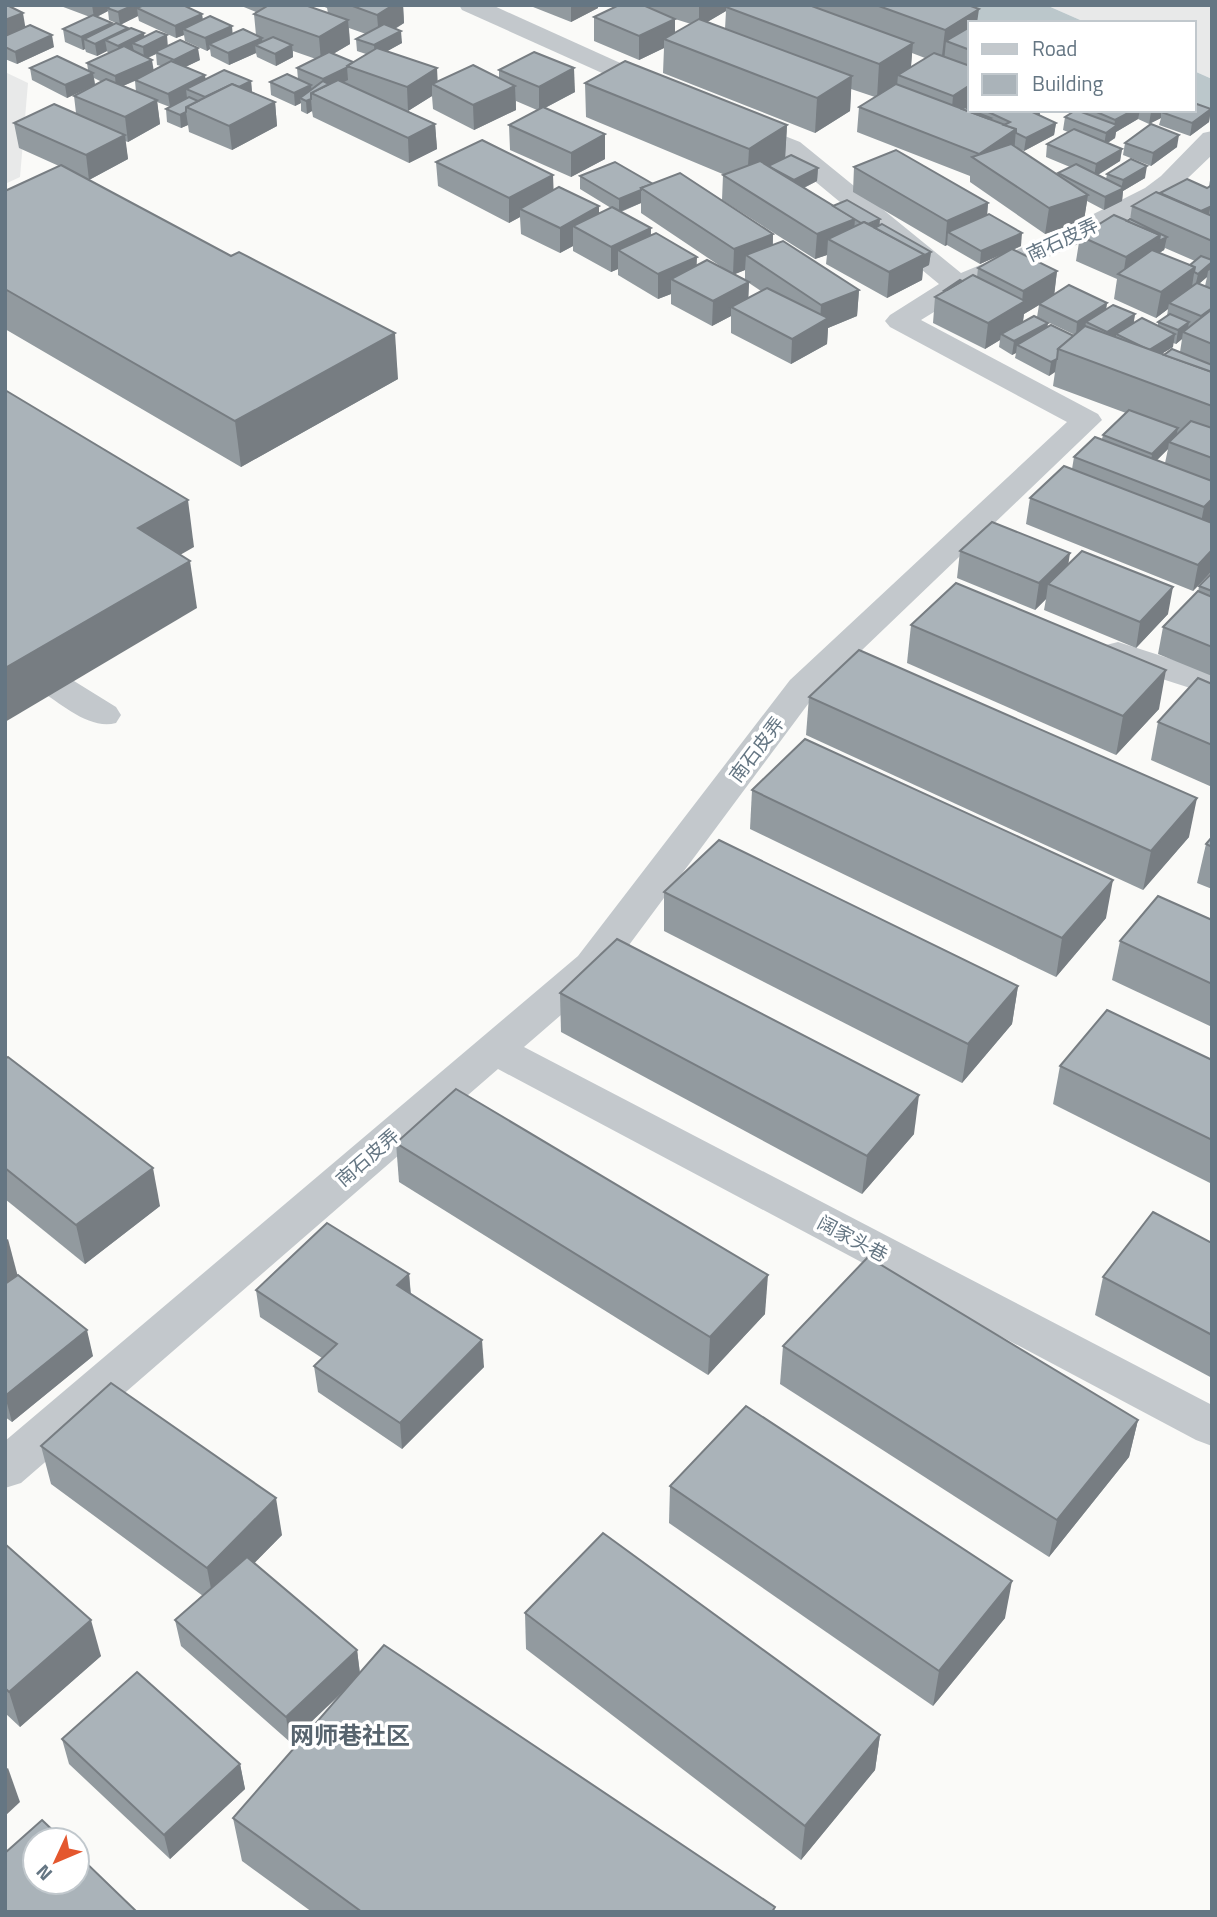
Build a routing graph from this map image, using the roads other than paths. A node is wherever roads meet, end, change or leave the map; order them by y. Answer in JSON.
{"nodes":[{"id":1,"x":471,"y":5,"type":"edge"},
{"id":2,"x":680,"y":99,"type":"edge"},
{"id":3,"x":717,"y":115,"type":"edge"},
{"id":4,"x":1209,"y":141,"type":"edge"},
{"id":5,"x":958,"y":285,"type":"junction"},
{"id":6,"x":915,"y":581,"type":"junction"},
{"id":7,"x":954,"y":595,"type":"edge"},
{"id":8,"x":1083,"y":641,"type":"edge"},
{"id":9,"x":1212,"y":684,"type":"edge"},
{"id":10,"x":5,"y":693,"type":"edge"},
{"id":11,"x":104,"y":716,"type":"dead end"},
{"id":12,"x":494,"y":1049,"type":"junction"},
{"id":13,"x":1212,"y":1427,"type":"edge"},
{"id":14,"x":5,"y":1469,"type":"edge"}],
"edges":[{"from":1,"to":2,"type":"street"},
{"from":3,"to":5,"type":"street"},
{"from":4,"to":5,"type":"street","name":"南石皮弄"},
{"from":5,"to":6,"type":"street","name":"南石皮弄"},
{"from":6,"to":7,"type":"street"},
{"from":6,"to":12,"type":"street","name":"南石皮弄"},
{"from":8,"to":9,"type":"street"},
{"from":10,"to":11,"type":"street"},
{"from":12,"to":13,"type":"street","name":"阔家头巷"},
{"from":12,"to":14,"type":"street","name":"南石皮弄"}]}
